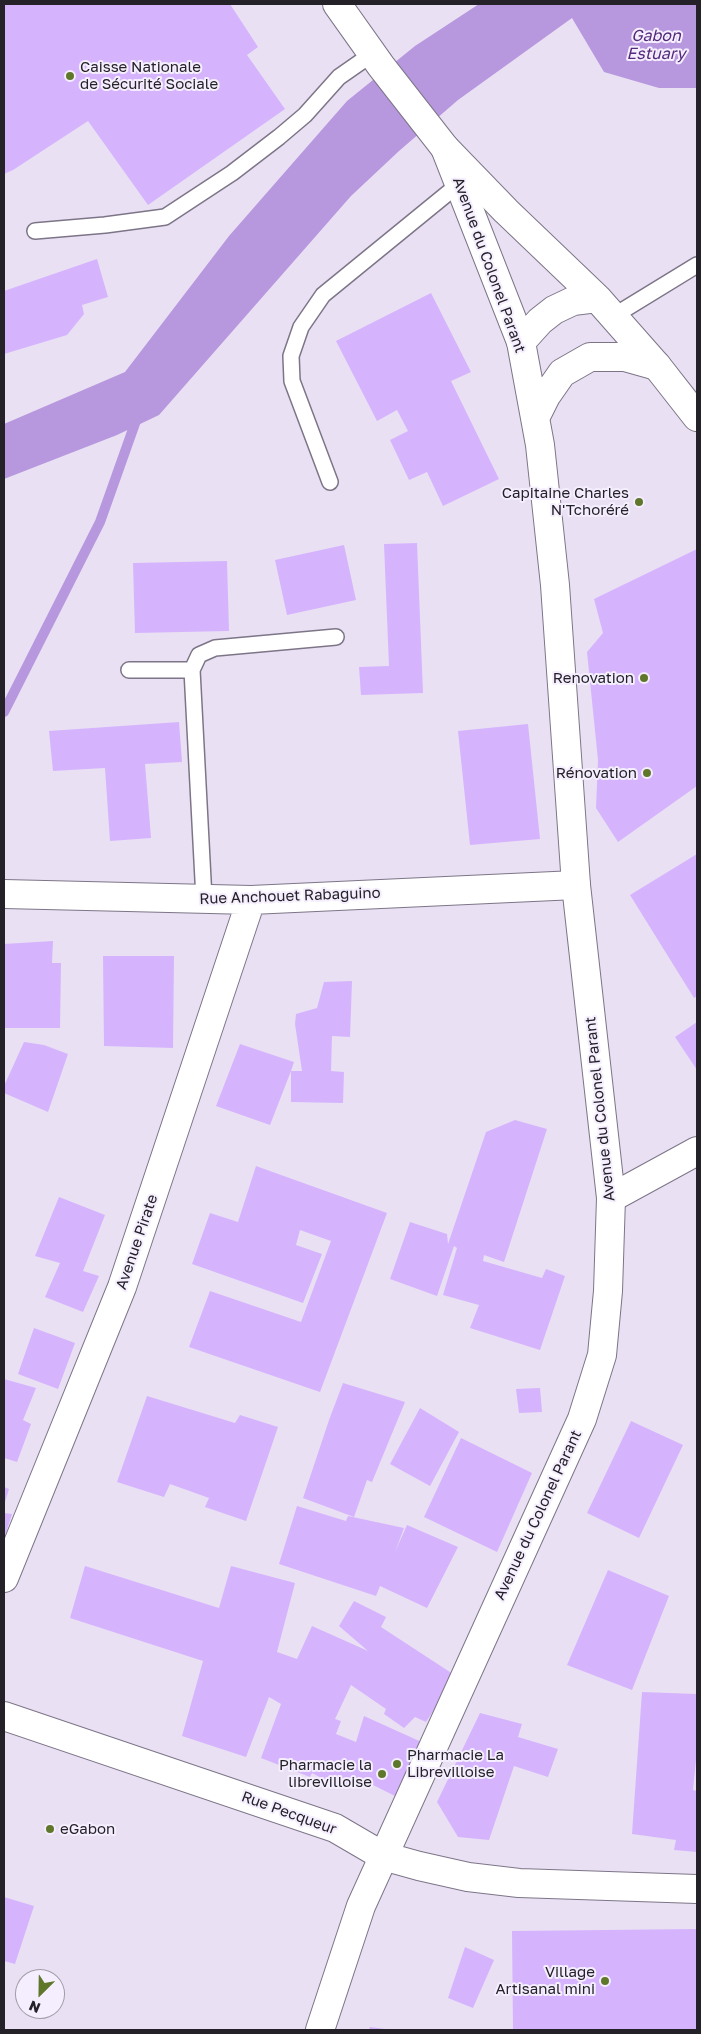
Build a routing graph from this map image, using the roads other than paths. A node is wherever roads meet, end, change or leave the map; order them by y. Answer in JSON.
{"nodes":[{"id":1,"x":337,"y":4,"type":"edge"},
{"id":2,"x":377,"y":60,"type":"junction"},
{"id":3,"x":437,"y":139,"type":"junction"},
{"id":4,"x":459,"y":184,"type":"junction"},
{"id":5,"x":36,"y":230,"type":"dead end"},
{"id":6,"x":697,"y":265,"type":"edge"},
{"id":7,"x":604,"y":307,"type":"junction"},
{"id":8,"x":521,"y":342,"type":"junction"},
{"id":9,"x":657,"y":366,"type":"junction"},
{"id":10,"x":697,"y":417,"type":"edge"},
{"id":11,"x":535,"y":418,"type":"junction"},
{"id":12,"x":330,"y":482,"type":"dead end"},
{"id":13,"x":336,"y":637,"type":"dead end"},
{"id":14,"x":129,"y":670,"type":"dead end"},
{"id":15,"x":192,"y":670,"type":"junction"},
{"id":16,"x":576,"y":885,"type":"junction"},
{"id":17,"x":4,"y":894,"type":"edge"},
{"id":18,"x":204,"y":899,"type":"junction"},
{"id":19,"x":251,"y":900,"type":"junction"},
{"id":20,"x":697,"y":1151,"type":"edge"},
{"id":21,"x":611,"y":1198,"type":"junction"},
{"id":22,"x":4,"y":1578,"type":"edge"},
{"id":23,"x":4,"y":1716,"type":"edge"},
{"id":24,"x":383,"y":1856,"type":"junction"},
{"id":25,"x":697,"y":1889,"type":"edge"},
{"id":26,"x":320,"y":2030,"type":"edge"}],
"edges":[{"from":1,"to":2,"type":"main road"},
{"from":2,"to":3,"type":"main road"},
{"from":2,"to":5,"type":"lane"},
{"from":3,"to":4,"type":"main road","name":"Avenue du Colonel Parant"},
{"from":3,"to":7,"type":"main road"},
{"from":4,"to":8,"type":"main road","name":"Avenue du Colonel Parant"},
{"from":4,"to":12,"type":"lane"},
{"from":6,"to":7,"type":"lane"},
{"from":7,"to":8,"type":"main road"},
{"from":7,"to":9,"type":"main road"},
{"from":8,"to":11,"type":"main road","name":"Avenue du Colonel Parant"},
{"from":9,"to":10,"type":"main road"},
{"from":9,"to":11,"type":"main road"},
{"from":11,"to":16,"type":"main road","name":"Avenue du Colonel Parant"},
{"from":13,"to":15,"type":"lane"},
{"from":14,"to":15,"type":"lane"},
{"from":15,"to":18,"type":"lane"},
{"from":16,"to":19,"type":"main road","name":"Rue Anchouet Rabaguino"},
{"from":16,"to":21,"type":"main road","name":"Avenue du Colonel Parant"},
{"from":17,"to":18,"type":"main road","name":"Rue Anchouet Rabaguino"},
{"from":18,"to":19,"type":"main road","name":"Rue Anchouet Rabaguino"},
{"from":19,"to":22,"type":"main road","name":"Avenue Pirate"},
{"from":20,"to":21,"type":"main road"},
{"from":21,"to":24,"type":"main road","name":"Avenue du Colonel Parant"},
{"from":23,"to":24,"type":"main road","name":"Rue Pecqueur"},
{"from":24,"to":25,"type":"main road","name":"Rue Pecqueur"},
{"from":24,"to":26,"type":"main road","name":"Avenue du Colonel Parant"}]}
